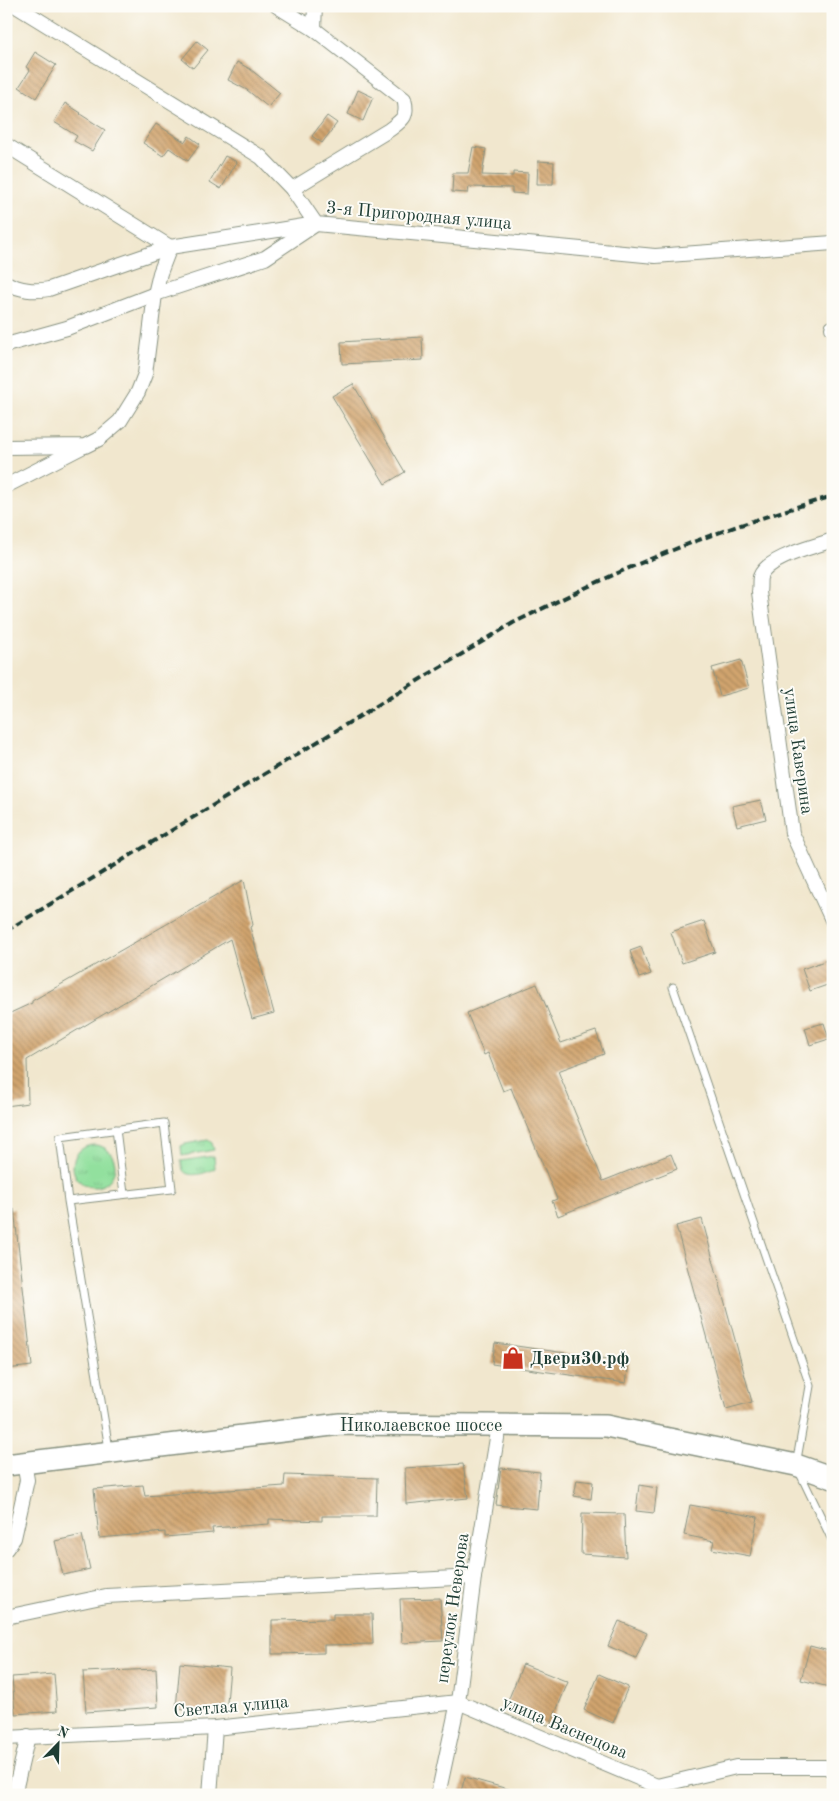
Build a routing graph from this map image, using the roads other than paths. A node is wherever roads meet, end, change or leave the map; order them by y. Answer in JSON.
{"nodes":[{"id":1,"x":16,"y":6,"type":"edge"},
{"id":2,"x":277,"y":6,"type":"edge"},
{"id":3,"x":315,"y":6,"type":"edge"},
{"id":4,"x":314,"y":29,"type":"junction"},
{"id":5,"x":6,"y":145,"type":"edge"},
{"id":6,"x":292,"y":189,"type":"junction"},
{"id":7,"x":316,"y":224,"type":"junction"},
{"id":8,"x":833,"y":243,"type":"edge"},
{"id":9,"x":170,"y":247,"type":"junction"},
{"id":10,"x":6,"y":283,"type":"edge"},
{"id":11,"x":155,"y":294,"type":"junction"},
{"id":12,"x":6,"y":345,"type":"edge"},
{"id":13,"x":85,"y":446,"type":"junction"},
{"id":14,"x":6,"y":447,"type":"edge"},
{"id":15,"x":6,"y":486,"type":"edge"},
{"id":16,"x":833,"y":540,"type":"edge"},
{"id":17,"x":833,"y":922,"type":"edge"},
{"id":18,"x":673,"y":987,"type":"dead end"},
{"id":19,"x":116,"y":1129,"type":"junction"},
{"id":20,"x":124,"y":1194,"type":"junction"},
{"id":21,"x":68,"y":1201,"type":"junction"},
{"id":22,"x":499,"y":1426,"type":"junction"},
{"id":23,"x":110,"y":1452,"type":"junction"},
{"id":24,"x":15,"y":1464,"type":"edge"},
{"id":25,"x":796,"y":1466,"type":"junction"},
{"id":26,"x":833,"y":1479,"type":"edge"},
{"id":27,"x":833,"y":1542,"type":"edge"},
{"id":28,"x":6,"y":1549,"type":"edge"},
{"id":29,"x":474,"y":1577,"type":"junction"},
{"id":30,"x":6,"y":1617,"type":"edge"},
{"id":31,"x":458,"y":1702,"type":"junction"},
{"id":32,"x":215,"y":1728,"type":"junction"},
{"id":33,"x":28,"y":1736,"type":"junction"},
{"id":34,"x":6,"y":1738,"type":"edge"},
{"id":35,"x":833,"y":1769,"type":"edge"},
{"id":36,"x":656,"y":1790,"type":"edge"},
{"id":37,"x":14,"y":1795,"type":"edge"},
{"id":38,"x":210,"y":1795,"type":"edge"},
{"id":39,"x":438,"y":1795,"type":"edge"}],
"edges":[{"from":1,"to":6,"type":"street","name":"3-я Пригородная улица"},
{"from":2,"to":4,"type":"street"},
{"from":3,"to":4,"type":"street"},
{"from":4,"to":6,"type":"street"},
{"from":5,"to":9,"type":"street"},
{"from":6,"to":7,"type":"street","name":"3-я Пригородная улица"},
{"from":7,"to":8,"type":"street","name":"3-я Пригородная улица"},
{"from":7,"to":9,"type":"street"},
{"from":7,"to":11,"type":"street"},
{"from":9,"to":10,"type":"street"},
{"from":9,"to":11,"type":"street"},
{"from":11,"to":12,"type":"street"},
{"from":11,"to":13,"type":"street"},
{"from":13,"to":14,"type":"street"},
{"from":13,"to":15,"type":"street"},
{"from":16,"to":17,"type":"street","name":"улица Каверина"},
{"from":18,"to":25,"type":"lane"},
{"from":19,"to":20,"type":"lane"},
{"from":19,"to":20,"type":"lane"},
{"from":19,"to":21,"type":"lane"},
{"from":20,"to":21,"type":"lane"},
{"from":21,"to":23,"type":"lane"},
{"from":22,"to":23,"type":"main road","name":"Николаевское шоссе"},
{"from":22,"to":25,"type":"main road","name":"Николаевское шоссе"},
{"from":22,"to":29,"type":"street","name":"переулок Неверова"},
{"from":23,"to":24,"type":"main road","name":"Николаевское шоссе"},
{"from":24,"to":28,"type":"street"},
{"from":25,"to":26,"type":"main road","name":"Николаевское шоссе"},
{"from":25,"to":27,"type":"lane"},
{"from":29,"to":30,"type":"street"},
{"from":29,"to":31,"type":"street","name":"переулок Неверова"},
{"from":31,"to":32,"type":"street","name":"Светлая улица"},
{"from":31,"to":36,"type":"street","name":"улица Васнецова"},
{"from":31,"to":39,"type":"street","name":"переулок Неверова"},
{"from":32,"to":33,"type":"street","name":"Светлая улица"},
{"from":32,"to":38,"type":"street"},
{"from":33,"to":34,"type":"street","name":"Светлая улица"},
{"from":33,"to":37,"type":"street"},
{"from":35,"to":36,"type":"street"}]}
